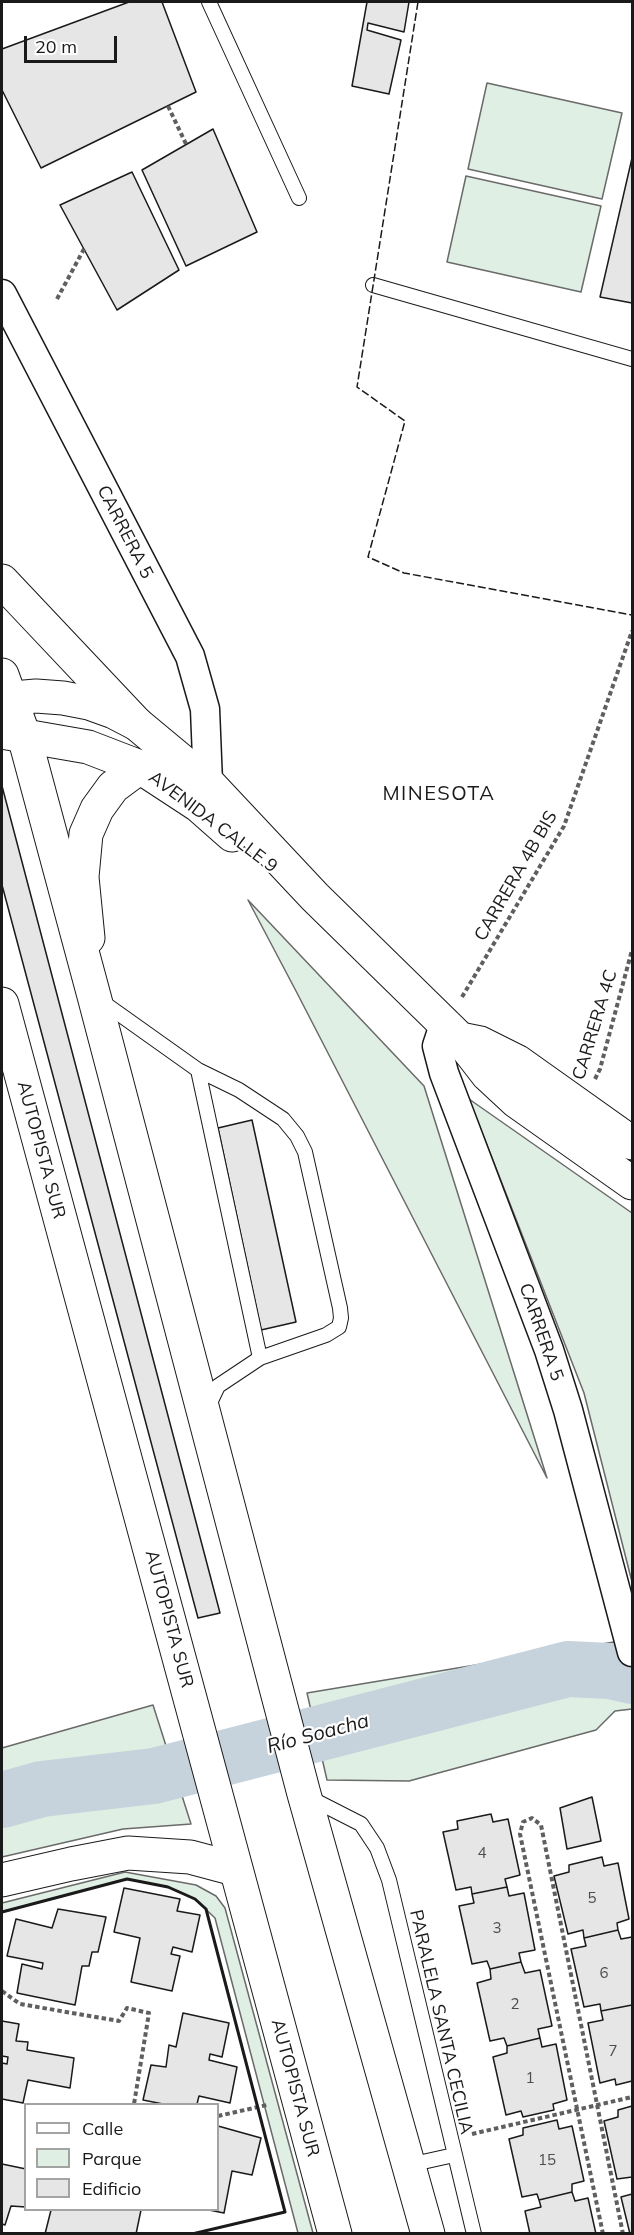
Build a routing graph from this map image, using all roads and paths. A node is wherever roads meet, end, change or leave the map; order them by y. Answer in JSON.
{"nodes":[{"id":1,"x":209,"y":2,"type":"edge"},
{"id":2,"x":168,"y":106,"type":"dead end"},
{"id":3,"x":186,"y":144,"type":"dead end"},
{"id":4,"x":299,"y":198,"type":"dead end"},
{"id":5,"x":84,"y":249,"type":"dead end"},
{"id":6,"x":373,"y":285,"type":"dead end"},
{"id":7,"x":2,"y":294,"type":"edge"},
{"id":8,"x":57,"y":299,"type":"dead end"},
{"id":9,"x":633,"y":358,"type":"edge"},
{"id":10,"x":2,"y":580,"type":"edge"},
{"id":11,"x":633,"y":632,"type":"edge"},
{"id":12,"x":4,"y":690,"type":"edge"},
{"id":13,"x":137,"y":724,"type":"junction"},
{"id":14,"x":13,"y":734,"type":"edge"},
{"id":15,"x":140,"y":767,"type":"junction"},
{"id":16,"x":208,"y":783,"type":"junction"},
{"id":17,"x":315,"y":897,"type":"junction"},
{"id":18,"x":633,"y":950,"type":"edge"},
{"id":19,"x":94,"y":996,"type":"junction"},
{"id":20,"x":2,"y":1004,"type":"edge"},
{"id":21,"x":452,"y":1032,"type":"junction"},
{"id":22,"x":198,"y":1070,"type":"junction"},
{"id":23,"x":581,"y":1107,"type":"junction"},
{"id":24,"x":633,"y":1143,"type":"edge"},
{"id":25,"x":633,"y":1182,"type":"edge"},
{"id":26,"x":260,"y":1358,"type":"junction"},
{"id":27,"x":204,"y":1414,"type":"junction"},
{"id":28,"x":632,"y":1649,"type":"edge"},
{"id":29,"x":304,"y":1794,"type":"junction"},
{"id":30,"x":235,"y":1869,"type":"junction"},
{"id":31,"x":2,"y":1880,"type":"edge"},
{"id":32,"x":2,"y":1991,"type":"edge"},
{"id":33,"x":633,"y":2097,"type":"edge"},
{"id":34,"x":134,"y":2103,"type":"edge"},
{"id":35,"x":597,"y":2104,"type":"junction"},
{"id":36,"x":257,"y":2107,"type":"dead end"},
{"id":37,"x":578,"y":2109,"type":"junction"},
{"id":38,"x":219,"y":2116,"type":"edge"},
{"id":39,"x":451,"y":2138,"type":"junction"},
{"id":40,"x":454,"y":2155,"type":"junction"},
{"id":41,"x":409,"y":2165,"type":"junction"},
{"id":42,"x":335,"y":2234,"type":"edge"},
{"id":43,"x":428,"y":2234,"type":"edge"},
{"id":44,"x":474,"y":2234,"type":"edge"},
{"id":45,"x":603,"y":2234,"type":"edge"},
{"id":46,"x":623,"y":2234,"type":"edge"}],
"edges":[{"from":1,"to":4,"type":"lane"},
{"from":2,"to":3,"type":"path"},
{"from":5,"to":8,"type":"path"},
{"from":6,"to":9,"type":"lane"},
{"from":7,"to":16,"type":"street","name":"CARRERA 5"},
{"from":10,"to":13,"type":"main road"},
{"from":11,"to":21,"type":"path","name":"CARRERA 4B BIS"},
{"from":12,"to":13,"type":"main road"},
{"from":12,"to":14,"type":"main road"},
{"from":13,"to":16,"type":"main road","name":"AVENIDA CALLE 9"},
{"from":14,"to":15,"type":"main road","name":"AVENIDA CALLE 9"},
{"from":14,"to":19,"type":"main road"},
{"from":15,"to":17,"type":"main road","name":"AVENIDA CALLE 9"},
{"from":15,"to":19,"type":"main road"},
{"from":16,"to":17,"type":"main road","name":"AVENIDA CALLE 9"},
{"from":17,"to":21,"type":"main road","name":"AVENIDA CALLE 9"},
{"from":18,"to":23,"type":"path","name":"CARRERA 4C"},
{"from":19,"to":22,"type":"lane"},
{"from":19,"to":27,"type":"main road"},
{"from":20,"to":30,"type":"main road","name":"AUTOPISTA SUR"},
{"from":21,"to":23,"type":"main road","name":"AVENIDA CALLE 9"},
{"from":21,"to":25,"type":"main road","name":"AVENIDA CALLE 9"},
{"from":21,"to":28,"type":"street","name":"CARRERA 5"},
{"from":22,"to":26,"type":"lane"},
{"from":22,"to":26,"type":"lane"},
{"from":23,"to":24,"type":"main road","name":"AVENIDA CALLE 9"},
{"from":26,"to":27,"type":"lane"},
{"from":27,"to":29,"type":"main road"},
{"from":29,"to":39,"type":"lane","name":"PARALELA SANTA CECILIA"},
{"from":29,"to":41,"type":"main road"},
{"from":30,"to":31,"type":"main road"},
{"from":30,"to":42,"type":"main road","name":"AUTOPISTA SUR"},
{"from":32,"to":34,"type":"path"},
{"from":33,"to":35,"type":"path"},
{"from":35,"to":37,"type":"path"},
{"from":35,"to":37,"type":"path"},
{"from":35,"to":46,"type":"path"},
{"from":36,"to":38,"type":"path"},
{"from":37,"to":39,"type":"path"},
{"from":37,"to":45,"type":"path"},
{"from":39,"to":40,"type":"lane","name":"PARALELA SANTA CECILIA"},
{"from":40,"to":41,"type":"lane"},
{"from":40,"to":44,"type":"lane","name":"PARALELA SANTA CECILIA"},
{"from":41,"to":43,"type":"main road"}]}
